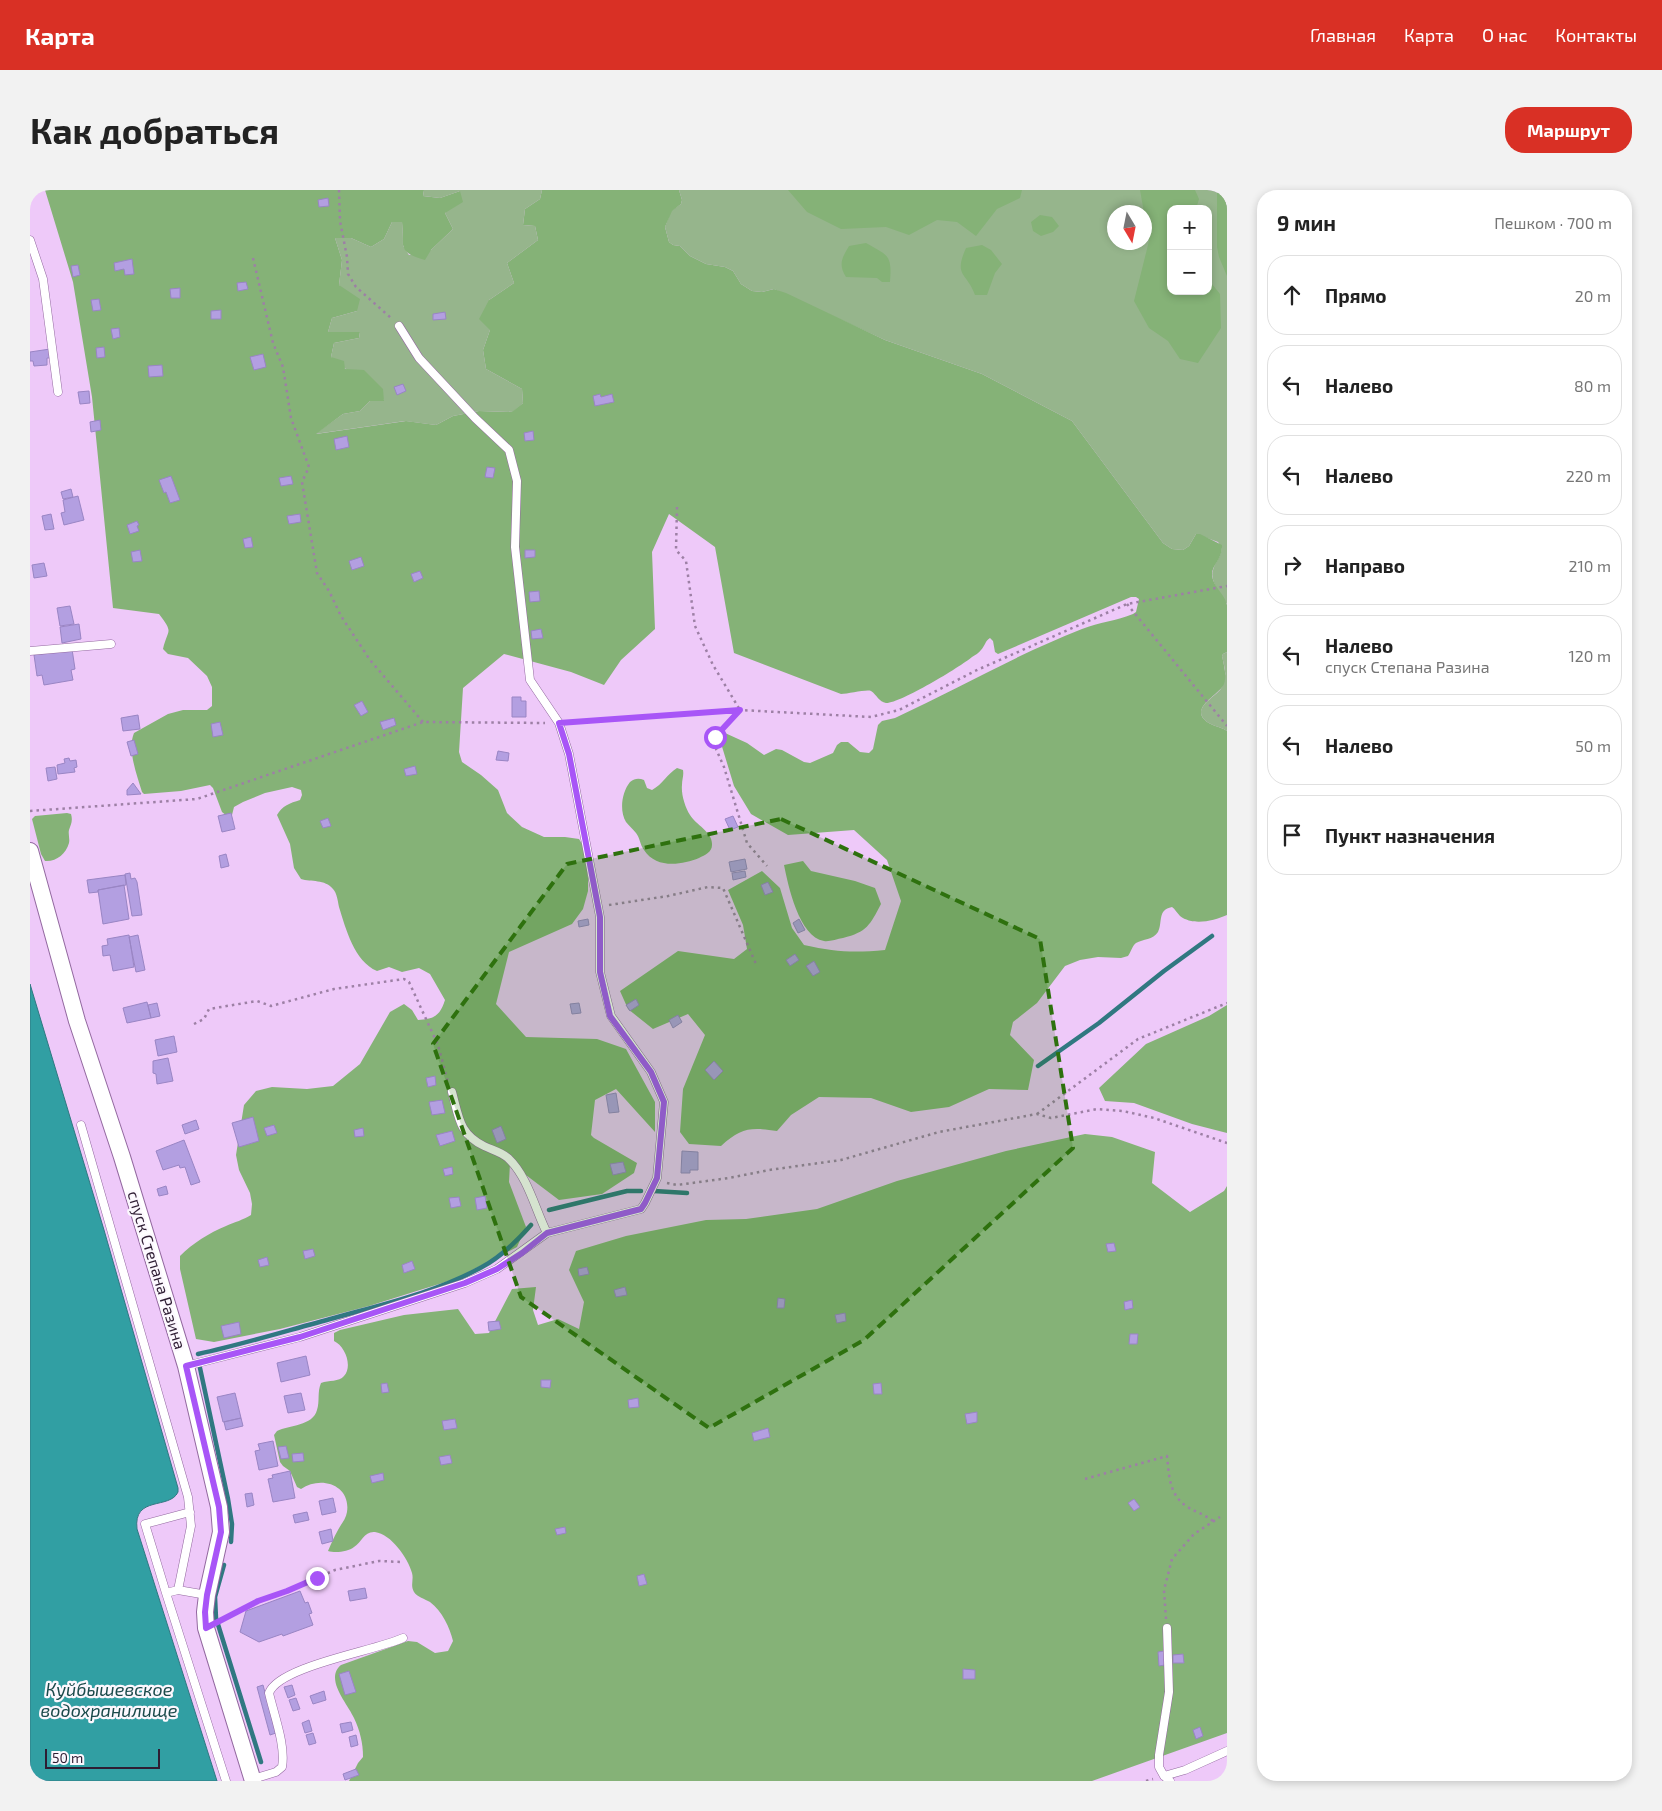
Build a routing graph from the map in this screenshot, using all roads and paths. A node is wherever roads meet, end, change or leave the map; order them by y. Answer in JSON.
{"nodes":[{"id":1,"x":340,"y":190,"type":"edge"},
{"id":2,"x":30,"y":240,"type":"edge"},
{"id":3,"x":254,"y":258,"type":"dead end"},
{"id":4,"x":399,"y":326,"type":"joint"},
{"id":5,"x":58,"y":392,"type":"dead end"},
{"id":6,"x":677,"y":507,"type":"dead end"},
{"id":7,"x":1227,"y":586,"type":"edge"},
{"id":8,"x":1127,"y":604,"type":"junction"},
{"id":9,"x":111,"y":644,"type":"dead end"},
{"id":10,"x":30,"y":651,"type":"edge"},
{"id":11,"x":740,"y":710,"type":"junction"},
{"id":12,"x":423,"y":722,"type":"junction"},
{"id":13,"x":559,"y":723,"type":"junction"},
{"id":14,"x":1227,"y":726,"type":"edge"},
{"id":15,"x":30,"y":811,"type":"edge"},
{"id":16,"x":30,"y":851,"type":"edge"},
{"id":17,"x":767,"y":866,"type":"dead end"},
{"id":18,"x":598,"y":907,"type":"junction"},
{"id":19,"x":756,"y":964,"type":"dead end"},
{"id":20,"x":1227,"y":1003,"type":"edge"},
{"id":21,"x":194,"y":1024,"type":"dead end"},
{"id":22,"x":452,"y":1092,"type":"joint"},
{"id":23,"x":1037,"y":1114,"type":"junction"},
{"id":24,"x":81,"y":1125,"type":"dead end"},
{"id":25,"x":1227,"y":1143,"type":"edge"},
{"id":26,"x":656,"y":1181,"type":"junction"},
{"id":27,"x":547,"y":1233,"type":"junction"},
{"id":28,"x":186,"y":1366,"type":"junction"},
{"id":29,"x":1084,"y":1479,"type":"dead end"},
{"id":30,"x":190,"y":1512,"type":"junction"},
{"id":31,"x":1220,"y":1517,"type":"dead end"},
{"id":32,"x":1213,"y":1521,"type":"junction"},
{"id":33,"x":401,"y":1562,"type":"dead end"},
{"id":34,"x":178,"y":1590,"type":"junction"},
{"id":35,"x":166,"y":1593,"type":"junction"},
{"id":36,"x":207,"y":1595,"type":"junction"},
{"id":37,"x":206,"y":1628,"type":"junction"},
{"id":38,"x":1167,"y":1628,"type":"joint"},
{"id":39,"x":403,"y":1638,"type":"dead end"},
{"id":40,"x":1227,"y":1751,"type":"edge"},
{"id":41,"x":1167,"y":1779,"type":"edge"},
{"id":42,"x":253,"y":1780,"type":"edge"},
{"id":43,"x":226,"y":1781,"type":"edge"}],
"edges":[{"from":1,"to":4,"type":"path"},
{"from":2,"to":5,"type":"lane"},
{"from":3,"to":12,"type":"path"},
{"from":4,"to":13,"type":"lane"},
{"from":6,"to":11,"type":"path"},
{"from":7,"to":8,"type":"path"},
{"from":8,"to":11,"type":"path"},
{"from":8,"to":14,"type":"path"},
{"from":9,"to":10,"type":"lane"},
{"from":11,"to":13,"type":"path"},
{"from":11,"to":17,"type":"path"},
{"from":12,"to":13,"type":"path"},
{"from":12,"to":15,"type":"path"},
{"from":13,"to":18,"type":"lane"},
{"from":16,"to":28,"type":"street","name":"спуск Степана Разина"},
{"from":18,"to":19,"type":"path"},
{"from":18,"to":26,"type":"lane"},
{"from":20,"to":23,"type":"path"},
{"from":21,"to":22,"type":"path"},
{"from":22,"to":27,"type":"lane"},
{"from":23,"to":25,"type":"path"},
{"from":23,"to":26,"type":"path"},
{"from":24,"to":30,"type":"lane"},
{"from":26,"to":27,"type":"lane"},
{"from":27,"to":28,"type":"lane"},
{"from":28,"to":36,"type":"street","name":"спуск Степана Разина"},
{"from":29,"to":32,"type":"path"},
{"from":30,"to":34,"type":"lane"},
{"from":30,"to":35,"type":"lane"},
{"from":31,"to":32,"type":"path"},
{"from":32,"to":38,"type":"path"},
{"from":33,"to":37,"type":"path"},
{"from":34,"to":35,"type":"lane"},
{"from":34,"to":36,"type":"lane"},
{"from":35,"to":43,"type":"lane"},
{"from":36,"to":37,"type":"street","name":"спуск Степана Разина"},
{"from":37,"to":42,"type":"street","name":"спуск Степана Разина"},
{"from":38,"to":41,"type":"lane"},
{"from":39,"to":42,"type":"lane"},
{"from":40,"to":41,"type":"lane"}]}
